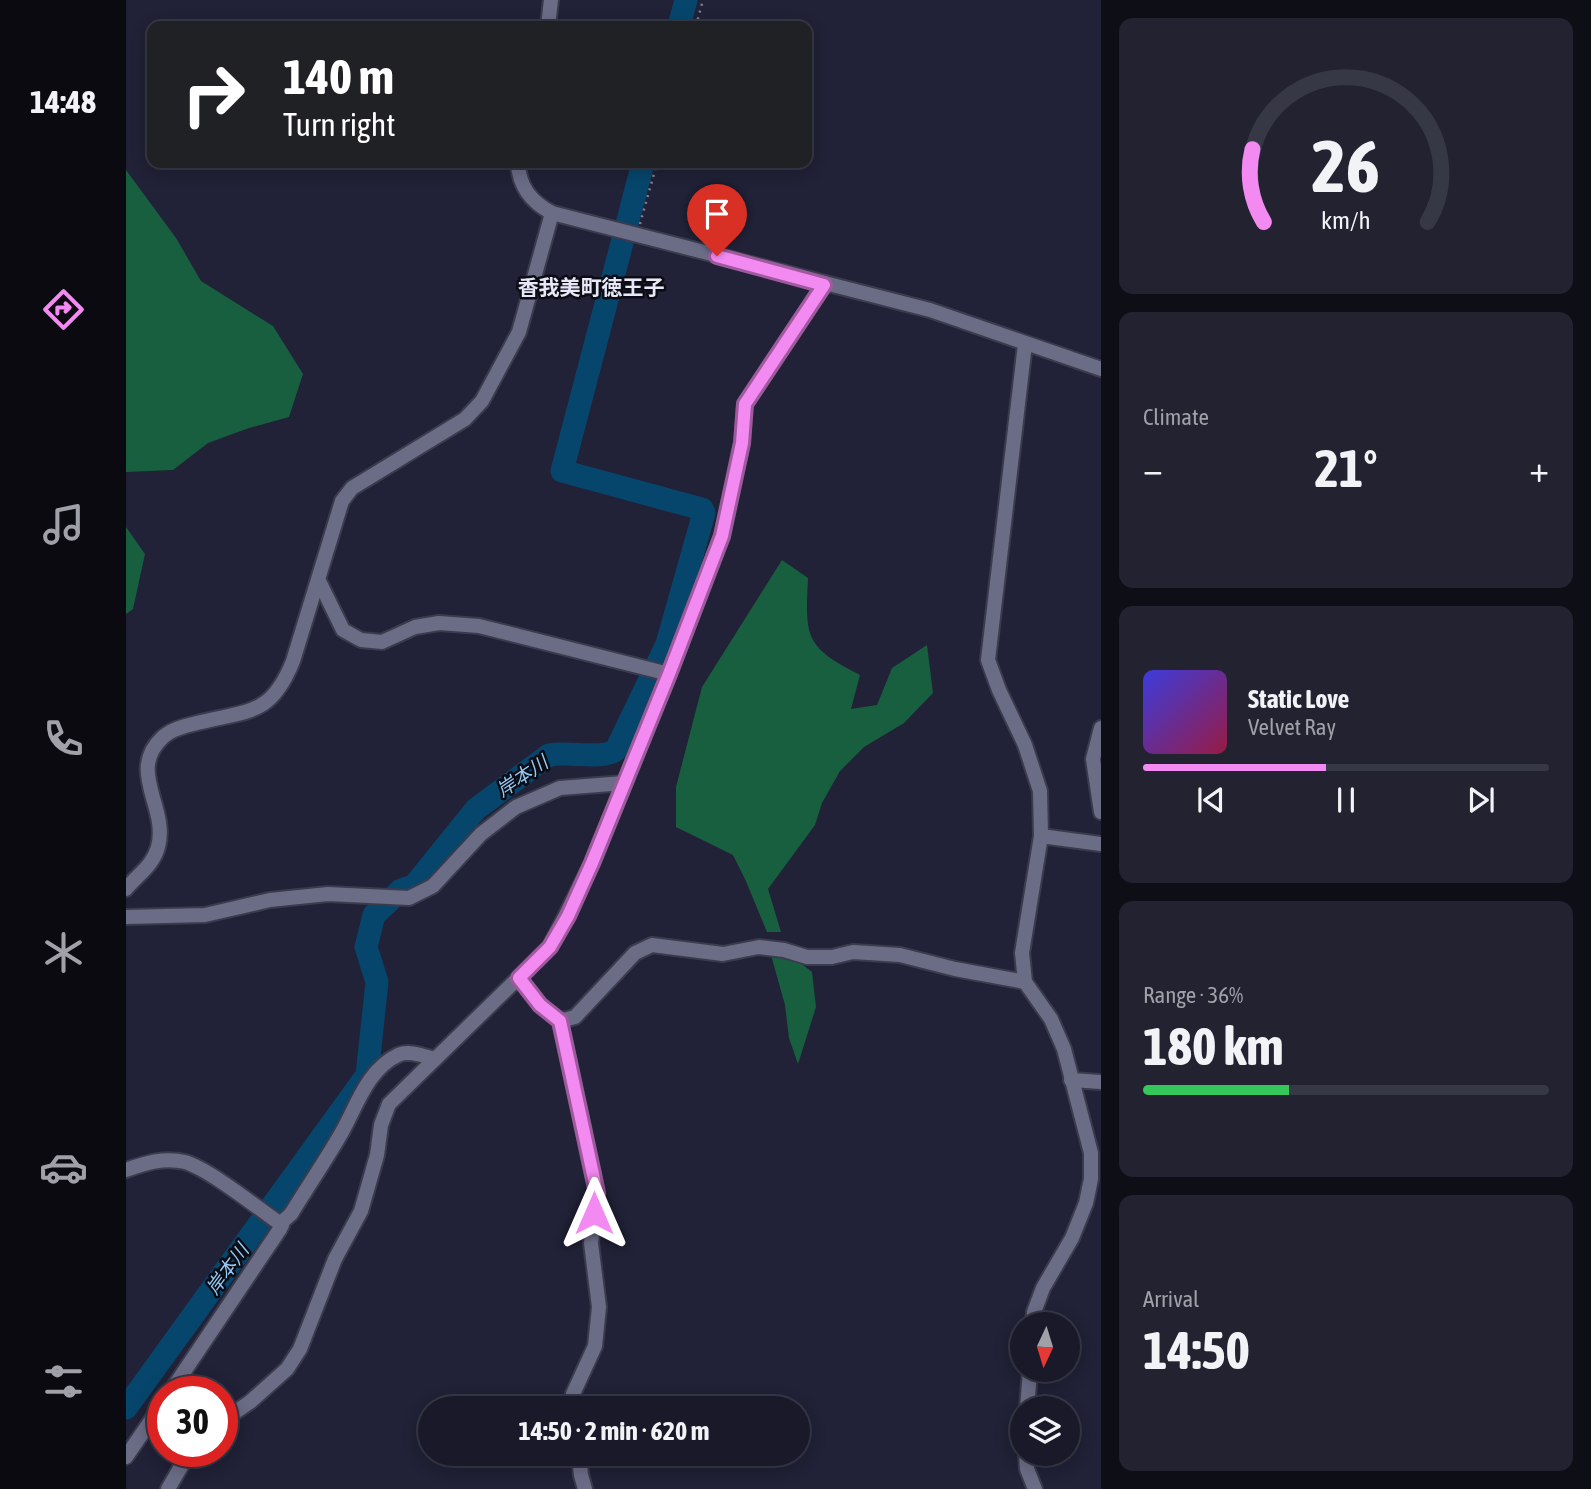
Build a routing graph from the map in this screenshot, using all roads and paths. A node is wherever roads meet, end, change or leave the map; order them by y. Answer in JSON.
{"nodes":[{"id":1,"x":551,"y":0,"type":"edge"},
{"id":2,"x":703,"y":0,"type":"edge"},
{"id":3,"x":549,"y":21,"type":"edge"},
{"id":4,"x":697,"y":21,"type":"edge"},
{"id":5,"x":519,"y":168,"type":"edge"},
{"id":6,"x":656,"y":168,"type":"edge"},
{"id":7,"x":552,"y":213,"type":"junction"},
{"id":8,"x":637,"y":234,"type":"junction"},
{"id":9,"x":824,"y":285,"type":"junction"},
{"id":10,"x":1025,"y":344,"type":"junction"},
{"id":11,"x":1101,"y":369,"type":"edge"},
{"id":12,"x":319,"y":581,"type":"junction"},
{"id":13,"x":669,"y":674,"type":"junction"},
{"id":14,"x":1101,"y":728,"type":"edge"},
{"id":15,"x":624,"y":783,"type":"junction"},
{"id":16,"x":1101,"y":812,"type":"edge"},
{"id":17,"x":1041,"y":836,"type":"junction"},
{"id":18,"x":1101,"y":844,"type":"edge"},
{"id":19,"x":126,"y":889,"type":"edge"},
{"id":20,"x":126,"y":917,"type":"edge"},
{"id":21,"x":519,"y":978,"type":"junction"},
{"id":22,"x":1025,"y":982,"type":"junction"},
{"id":23,"x":560,"y":1021,"type":"junction"},
{"id":24,"x":435,"y":1059,"type":"junction"},
{"id":25,"x":1072,"y":1080,"type":"junction"},
{"id":26,"x":1101,"y":1083,"type":"edge"},
{"id":27,"x":126,"y":1170,"type":"edge"},
{"id":28,"x":282,"y":1225,"type":"junction"},
{"id":29,"x":1036,"y":1312,"type":"edge"},
{"id":30,"x":181,"y":1376,"type":"edge"},
{"id":31,"x":573,"y":1396,"type":"edge"},
{"id":32,"x":238,"y":1410,"type":"edge"},
{"id":33,"x":147,"y":1426,"type":"edge"},
{"id":34,"x":126,"y":1457,"type":"edge"},
{"id":35,"x":580,"y":1466,"type":"edge"},
{"id":36,"x":1027,"y":1466,"type":"edge"},
{"id":37,"x":181,"y":1467,"type":"edge"},
{"id":38,"x":168,"y":1489,"type":"edge"},
{"id":39,"x":585,"y":1489,"type":"edge"},
{"id":40,"x":1035,"y":1489,"type":"edge"}],
"edges":[{"from":1,"to":3,"type":"street"},
{"from":2,"to":4,"type":"path"},
{"from":5,"to":7,"type":"street"},
{"from":6,"to":8,"type":"path"},
{"from":7,"to":8,"type":"street"},
{"from":7,"to":12,"type":"street"},
{"from":8,"to":9,"type":"street"},
{"from":9,"to":10,"type":"street"},
{"from":9,"to":13,"type":"street"},
{"from":10,"to":11,"type":"street"},
{"from":10,"to":17,"type":"street"},
{"from":12,"to":13,"type":"street"},
{"from":12,"to":19,"type":"street"},
{"from":13,"to":15,"type":"street"},
{"from":14,"to":16,"type":"street"},
{"from":15,"to":20,"type":"street"},
{"from":15,"to":21,"type":"street"},
{"from":17,"to":18,"type":"street"},
{"from":17,"to":22,"type":"street"},
{"from":21,"to":23,"type":"street"},
{"from":21,"to":24,"type":"street"},
{"from":22,"to":23,"type":"street"},
{"from":22,"to":25,"type":"street"},
{"from":23,"to":31,"type":"street"},
{"from":24,"to":28,"type":"street"},
{"from":24,"to":32,"type":"street"},
{"from":25,"to":26,"type":"street"},
{"from":25,"to":29,"type":"street"},
{"from":27,"to":28,"type":"street"},
{"from":28,"to":30,"type":"street"},
{"from":33,"to":34,"type":"street"},
{"from":35,"to":39,"type":"street"},
{"from":36,"to":40,"type":"street"},
{"from":37,"to":38,"type":"street"}]}
